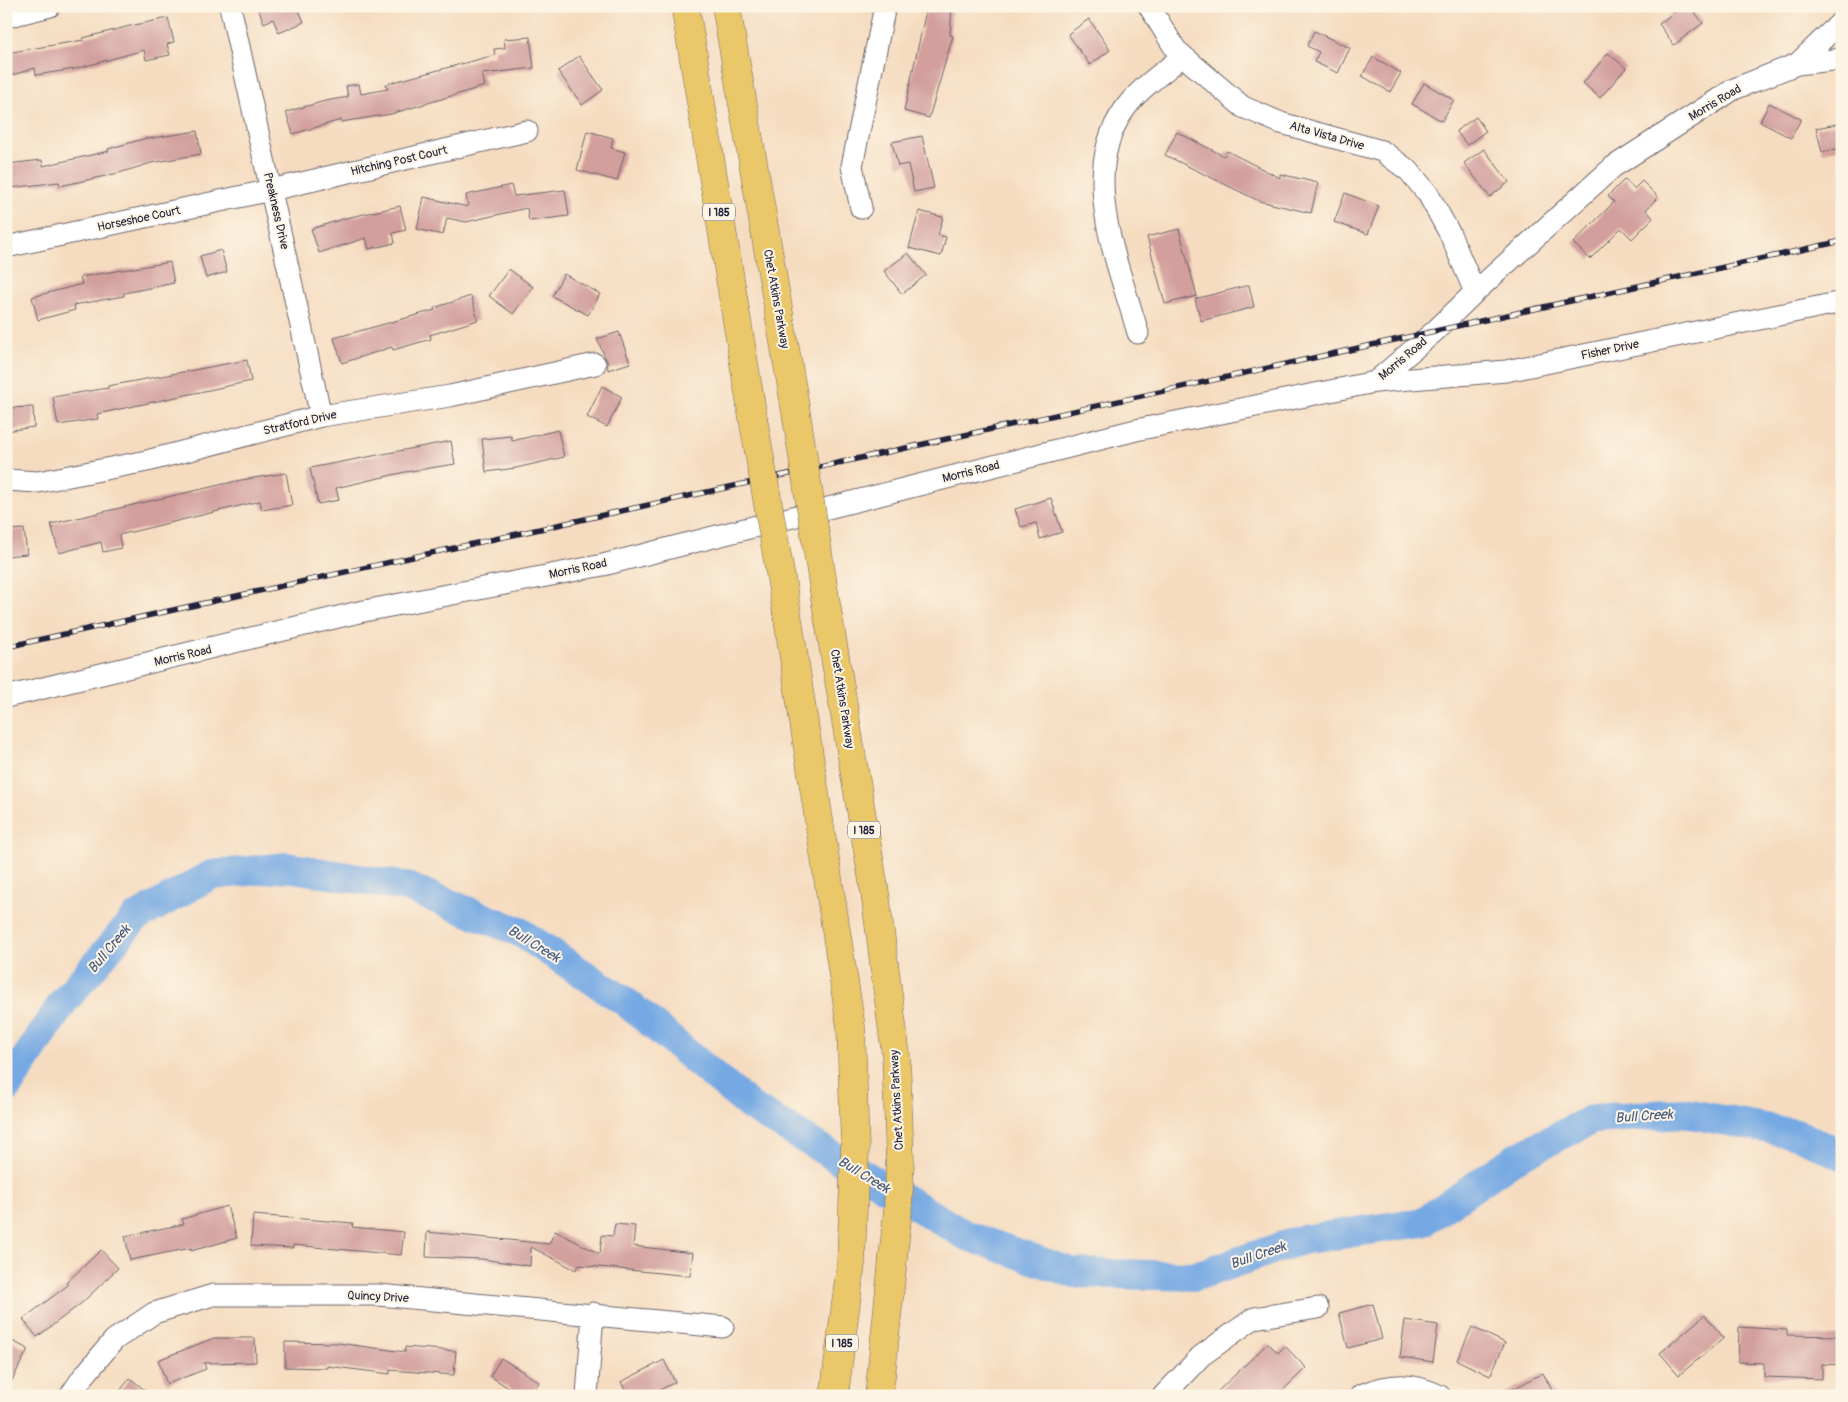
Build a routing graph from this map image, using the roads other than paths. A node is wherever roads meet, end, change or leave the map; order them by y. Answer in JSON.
{"nodes":[{"id":1,"x":50,"y":6,"type":"edge"},
{"id":2,"x":230,"y":6,"type":"edge"},
{"id":3,"x":685,"y":6,"type":"edge"},
{"id":4,"x":726,"y":6,"type":"edge"},
{"id":5,"x":885,"y":6,"type":"edge"},
{"id":6,"x":1149,"y":6,"type":"edge"},
{"id":7,"x":6,"y":17,"type":"edge"},
{"id":8,"x":1842,"y":21,"type":"edge"},
{"id":9,"x":1183,"y":56,"type":"junction"},
{"id":10,"x":1842,"y":58,"type":"edge"},
{"id":11,"x":1797,"y":64,"type":"junction"},
{"id":12,"x":527,"y":132,"type":"dead end"},
{"id":13,"x":271,"y":190,"type":"junction"},
{"id":14,"x":861,"y":208,"type":"dead end"},
{"id":15,"x":6,"y":247,"type":"edge"},
{"id":16,"x":1475,"y":292,"type":"junction"},
{"id":17,"x":1842,"y":302,"type":"edge"},
{"id":18,"x":1138,"y":333,"type":"dead end"},
{"id":19,"x":595,"y":364,"type":"dead end"},
{"id":20,"x":1375,"y":382,"type":"junction"},
{"id":21,"x":321,"y":416,"type":"junction"},
{"id":22,"x":6,"y":480,"type":"edge"},
{"id":23,"x":6,"y":697,"type":"edge"},
{"id":24,"x":1318,"y":1308,"type":"dead end"},
{"id":25,"x":593,"y":1314,"type":"junction"},
{"id":26,"x":895,"y":1322,"type":"junction"},
{"id":27,"x":723,"y":1327,"type":"dead end"},
{"id":28,"x":1361,"y":1395,"type":"edge"},
{"id":29,"x":70,"y":1396,"type":"edge"},
{"id":30,"x":587,"y":1396,"type":"edge"},
{"id":31,"x":834,"y":1396,"type":"edge"},
{"id":32,"x":879,"y":1396,"type":"edge"},
{"id":33,"x":896,"y":1396,"type":"edge"},
{"id":34,"x":1163,"y":1396,"type":"edge"},
{"id":35,"x":1440,"y":1396,"type":"edge"}],
"edges":[{"from":1,"to":7,"type":"street"},
{"from":2,"to":13,"type":"street","name":"Preakness Drive"},
{"from":3,"to":31,"type":"highway","number":"I 185","bridge":true},
{"from":4,"to":26,"type":"highway","name":"Chet Atkins Parkway","number":"I 185","bridge":true},
{"from":5,"to":14,"type":"street"},
{"from":6,"to":9,"type":"street","name":"Alta Vista Drive"},
{"from":8,"to":11,"type":"street"},
{"from":9,"to":16,"type":"street","name":"Alta Vista Drive"},
{"from":9,"to":18,"type":"street"},
{"from":10,"to":11,"type":"street","name":"Morris Road"},
{"from":11,"to":16,"type":"street","name":"Morris Road"},
{"from":12,"to":13,"type":"street","name":"Hitching Post Court"},
{"from":13,"to":15,"type":"street","name":"Horseshoe Court"},
{"from":13,"to":21,"type":"street","name":"Preakness Drive"},
{"from":16,"to":20,"type":"street","name":"Morris Road"},
{"from":17,"to":20,"type":"street","name":"Fisher Drive"},
{"from":19,"to":21,"type":"street","name":"Stratford Drive"},
{"from":20,"to":23,"type":"street","name":"Morris Road"},
{"from":21,"to":22,"type":"street","name":"Stratford Drive"},
{"from":24,"to":34,"type":"street"},
{"from":25,"to":27,"type":"street","name":"Quincy Drive"},
{"from":25,"to":29,"type":"street","name":"Quincy Drive"},
{"from":25,"to":30,"type":"street"},
{"from":26,"to":32,"type":"highway"},
{"from":26,"to":33,"type":"highway"},
{"from":28,"to":35,"type":"street"}]}
